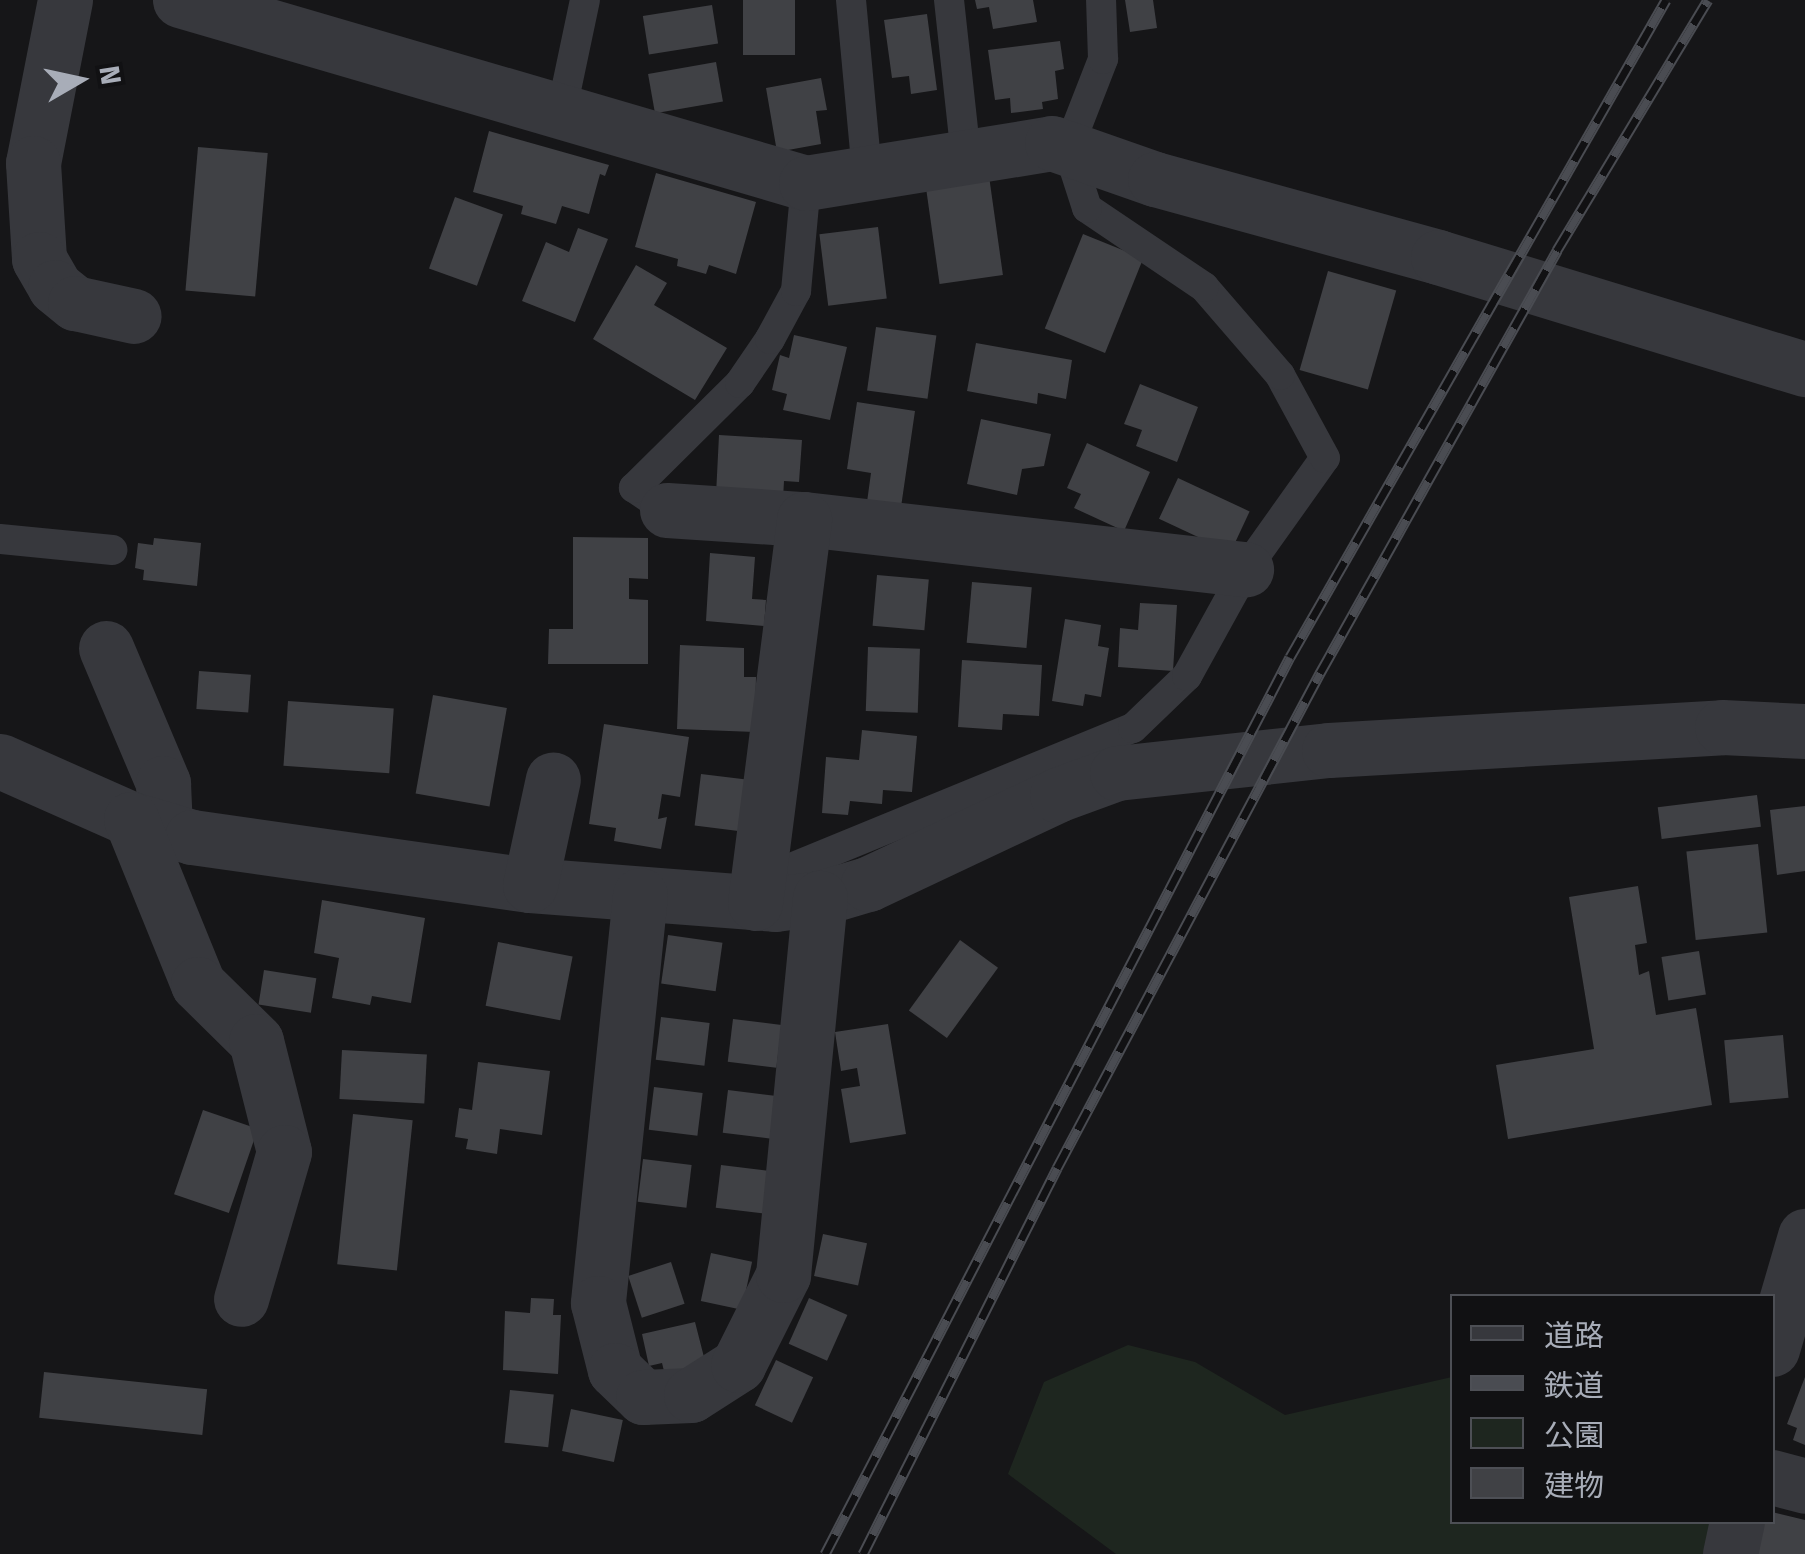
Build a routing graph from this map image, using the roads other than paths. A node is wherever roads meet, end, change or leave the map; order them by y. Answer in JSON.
{"nodes":[{"id":1,"x":65,"y":0,"type":"edge"},
{"id":2,"x":180,"y":0,"type":"edge"},
{"id":3,"x":584,"y":0,"type":"edge"},
{"id":4,"x":852,"y":0,"type":"edge"},
{"id":5,"x":949,"y":0,"type":"edge"},
{"id":6,"x":1100,"y":0,"type":"edge"},
{"id":7,"x":562,"y":110,"type":"junction"},
{"id":8,"x":1068,"y":149,"type":"junction"},
{"id":9,"x":966,"y":156,"type":"junction"},
{"id":10,"x":867,"y":172,"type":"junction"},
{"id":11,"x":806,"y":183,"type":"junction"},
{"id":12,"x":134,"y":316,"type":"dead end"},
{"id":13,"x":1805,"y":369,"type":"edge"},
{"id":14,"x":668,"y":510,"type":"joint"},
{"id":15,"x":804,"y":520,"type":"junction"},
{"id":16,"x":0,"y":539,"type":"edge"},
{"id":17,"x":112,"y":550,"type":"dead end"},
{"id":18,"x":1246,"y":569,"type":"junction"},
{"id":19,"x":106,"y":648,"type":"dead end"},
{"id":20,"x":1805,"y":731,"type":"edge"},
{"id":21,"x":0,"y":761,"type":"edge"},
{"id":22,"x":553,"y":778,"type":"dead end"},
{"id":23,"x":148,"y":824,"type":"junction"},
{"id":24,"x":530,"y":886,"type":"junction"},
{"id":25,"x":756,"y":892,"type":"junction"},
{"id":26,"x":640,"y":895,"type":"junction"},
{"id":27,"x":820,"y":898,"type":"junction"},
{"id":28,"x":1804,"y":1245,"type":"edge"},
{"id":29,"x":241,"y":1300,"type":"dead end"},
{"id":30,"x":1775,"y":1340,"type":"edge"},
{"id":31,"x":1775,"y":1478,"type":"edge"},
{"id":32,"x":1805,"y":1486,"type":"edge"},
{"id":33,"x":1737,"y":1524,"type":"edge"},
{"id":34,"x":1730,"y":1554,"type":"edge"}],
"edges":[{"from":1,"to":12,"type":"street"},
{"from":2,"to":7,"type":"street"},
{"from":3,"to":7,"type":"lane"},
{"from":4,"to":10,"type":"lane"},
{"from":5,"to":9,"type":"lane"},
{"from":6,"to":8,"type":"lane"},
{"from":7,"to":11,"type":"street"},
{"from":8,"to":9,"type":"street"},
{"from":8,"to":13,"type":"street"},
{"from":8,"to":18,"type":"lane"},
{"from":9,"to":10,"type":"street"},
{"from":10,"to":11,"type":"street"},
{"from":11,"to":14,"type":"lane"},
{"from":14,"to":15,"type":"street"},
{"from":15,"to":18,"type":"street"},
{"from":15,"to":25,"type":"street"},
{"from":16,"to":17,"type":"lane"},
{"from":18,"to":25,"type":"lane"},
{"from":19,"to":23,"type":"street"},
{"from":20,"to":27,"type":"street"},
{"from":21,"to":23,"type":"street"},
{"from":22,"to":24,"type":"street"},
{"from":23,"to":24,"type":"street"},
{"from":23,"to":29,"type":"street"},
{"from":24,"to":26,"type":"street"},
{"from":25,"to":26,"type":"street"},
{"from":25,"to":27,"type":"street"},
{"from":26,"to":27,"type":"street"},
{"from":28,"to":30,"type":"street"},
{"from":31,"to":32,"type":"street"},
{"from":33,"to":34,"type":"street"}]}
